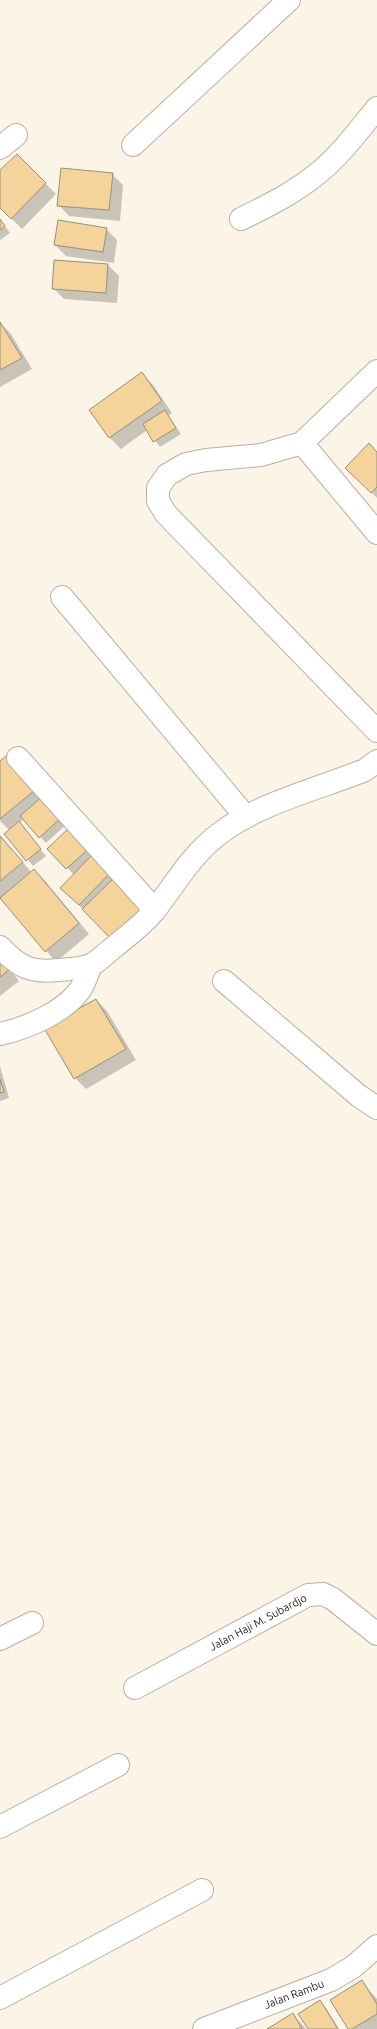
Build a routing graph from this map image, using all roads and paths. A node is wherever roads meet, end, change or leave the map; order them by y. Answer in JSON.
{"nodes":[{"id":1,"x":289,"y":0,"type":"edge"},
{"id":2,"x":377,"y":108,"type":"edge"},
{"id":3,"x":133,"y":145,"type":"dead end"},
{"id":4,"x":240,"y":219,"type":"dead end"},
{"id":5,"x":377,"y":372,"type":"edge"},
{"id":6,"x":302,"y":443,"type":"junction"},
{"id":7,"x":377,"y":533,"type":"edge"},
{"id":8,"x":62,"y":597,"type":"dead end"},
{"id":9,"x":377,"y":731,"type":"edge"},
{"id":10,"x":18,"y":758,"type":"dead end"},
{"id":11,"x":377,"y":761,"type":"edge"},
{"id":12,"x":246,"y":817,"type":"junction"},
{"id":13,"x":155,"y":910,"type":"junction"},
{"id":14,"x":0,"y":948,"type":"edge"},
{"id":15,"x":91,"y":964,"type":"junction"},
{"id":16,"x":224,"y":981,"type":"dead end"},
{"id":17,"x":0,"y":1034,"type":"edge"},
{"id":18,"x":377,"y":1108,"type":"edge"},
{"id":19,"x":32,"y":1623,"type":"dead end"},
{"id":20,"x":377,"y":1634,"type":"edge"},
{"id":21,"x":0,"y":1639,"type":"edge"},
{"id":22,"x":136,"y":1688,"type":"dead end"},
{"id":23,"x":118,"y":1764,"type":"dead end"},
{"id":24,"x":0,"y":1827,"type":"edge"},
{"id":25,"x":202,"y":1890,"type":"dead end"},
{"id":26,"x":377,"y":1946,"type":"edge"},
{"id":27,"x":0,"y":1998,"type":"edge"},
{"id":28,"x":214,"y":2027,"type":"edge"}],
"edges":[{"from":1,"to":3,"type":"street"},
{"from":2,"to":4,"type":"street"},
{"from":5,"to":6,"type":"street"},
{"from":6,"to":7,"type":"street"},
{"from":6,"to":9,"type":"street"},
{"from":8,"to":12,"type":"street"},
{"from":10,"to":13,"type":"street"},
{"from":11,"to":12,"type":"street"},
{"from":12,"to":13,"type":"street"},
{"from":13,"to":15,"type":"street"},
{"from":14,"to":15,"type":"street"},
{"from":15,"to":17,"type":"street"},
{"from":16,"to":18,"type":"street"},
{"from":19,"to":21,"type":"street"},
{"from":20,"to":22,"type":"street","name":"Jalan Haji M. Subardjo"},
{"from":23,"to":24,"type":"street"},
{"from":25,"to":27,"type":"street"},
{"from":26,"to":28,"type":"street","name":"Jalan Rambu"}]}
